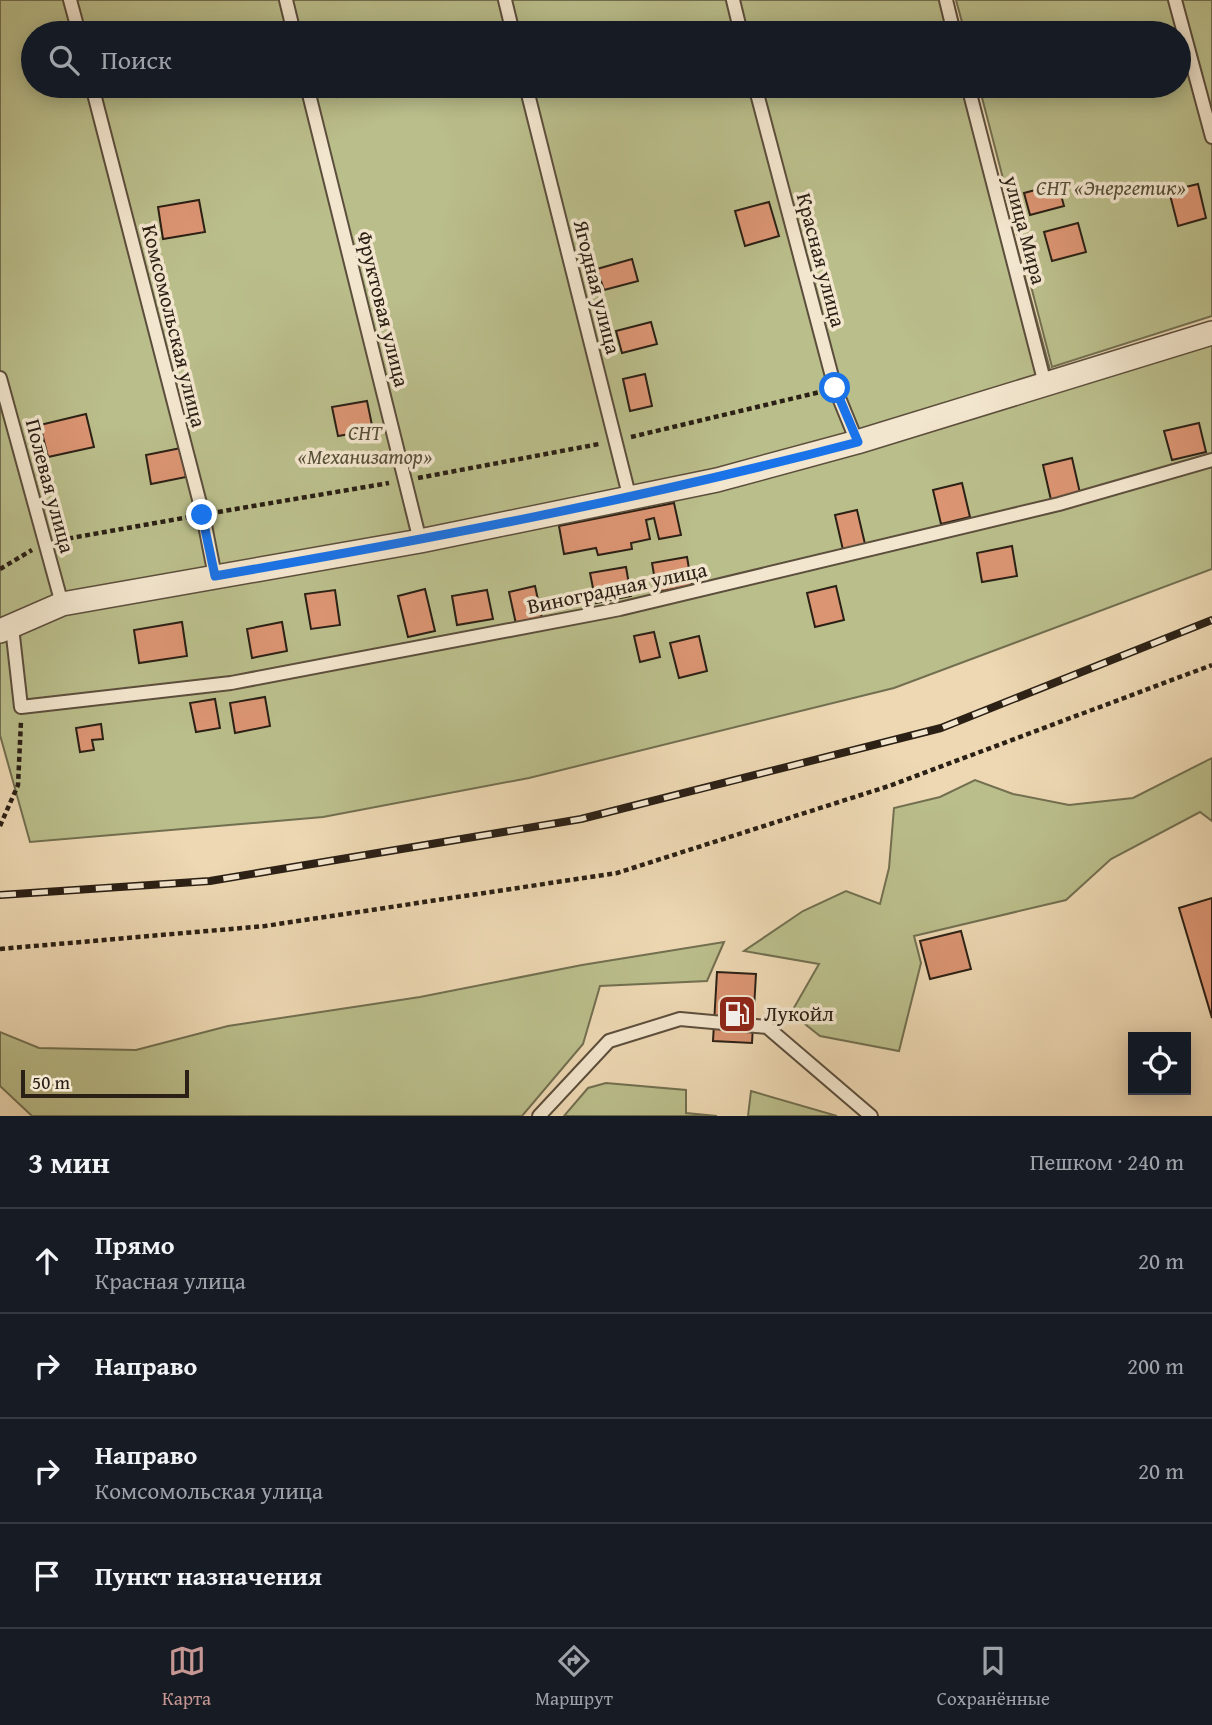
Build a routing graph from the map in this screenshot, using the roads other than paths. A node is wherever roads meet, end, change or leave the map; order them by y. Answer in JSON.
{"nodes":[{"id":1,"x":71,"y":0,"type":"edge"},
{"id":2,"x":286,"y":0,"type":"edge"},
{"id":3,"x":505,"y":0,"type":"edge"},
{"id":4,"x":733,"y":0,"type":"edge"},
{"id":5,"x":946,"y":0,"type":"edge"},
{"id":6,"x":1175,"y":0,"type":"edge"},
{"id":7,"x":76,"y":21,"type":"edge"},
{"id":8,"x":291,"y":21,"type":"edge"},
{"id":9,"x":510,"y":21,"type":"edge"},
{"id":10,"x":738,"y":21,"type":"edge"},
{"id":11,"x":951,"y":21,"type":"edge"},
{"id":12,"x":1181,"y":21,"type":"edge"},
{"id":13,"x":1191,"y":59,"type":"edge"},
{"id":14,"x":95,"y":98,"type":"edge"},
{"id":15,"x":310,"y":98,"type":"edge"},
{"id":16,"x":529,"y":98,"type":"edge"},
{"id":17,"x":758,"y":98,"type":"edge"},
{"id":18,"x":971,"y":98,"type":"edge"},
{"id":19,"x":1212,"y":137,"type":"edge"},
{"id":20,"x":1212,"y":333,"type":"edge"},
{"id":21,"x":0,"y":378,"type":"edge"},
{"id":22,"x":1045,"y":384,"type":"junction"},
{"id":23,"x":858,"y":442,"type":"junction"},
{"id":24,"x":1212,"y":460,"type":"edge"},
{"id":25,"x":630,"y":499,"type":"junction"},
{"id":26,"x":421,"y":541,"type":"junction"},
{"id":27,"x":215,"y":576,"type":"junction"},
{"id":28,"x":62,"y":604,"type":"junction"},
{"id":29,"x":6,"y":629,"type":"edge"},
{"id":30,"x":539,"y":1116,"type":"edge"},
{"id":31,"x":871,"y":1116,"type":"edge"}],
"edges":[{"from":1,"to":7,"type":"lane"},
{"from":2,"to":8,"type":"lane"},
{"from":3,"to":9,"type":"lane"},
{"from":4,"to":10,"type":"lane"},
{"from":5,"to":11,"type":"lane"},
{"from":6,"to":12,"type":"lane"},
{"from":13,"to":19,"type":"lane"},
{"from":14,"to":27,"type":"lane","name":"Комсомольская улица"},
{"from":15,"to":26,"type":"lane","name":"Фруктовая улица"},
{"from":16,"to":25,"type":"lane","name":"Ягодная улица"},
{"from":17,"to":23,"type":"lane","name":"Красная улица"},
{"from":18,"to":22,"type":"lane","name":"улица Мира"},
{"from":20,"to":22,"type":"street"},
{"from":21,"to":28,"type":"lane","name":"Полевая улица"},
{"from":22,"to":23,"type":"street"},
{"from":23,"to":25,"type":"street"},
{"from":24,"to":29,"type":"lane","name":"Виноградная улица"},
{"from":25,"to":26,"type":"street"},
{"from":26,"to":27,"type":"street"},
{"from":27,"to":28,"type":"street"},
{"from":28,"to":29,"type":"street"},
{"from":30,"to":31,"type":"lane"}]}
